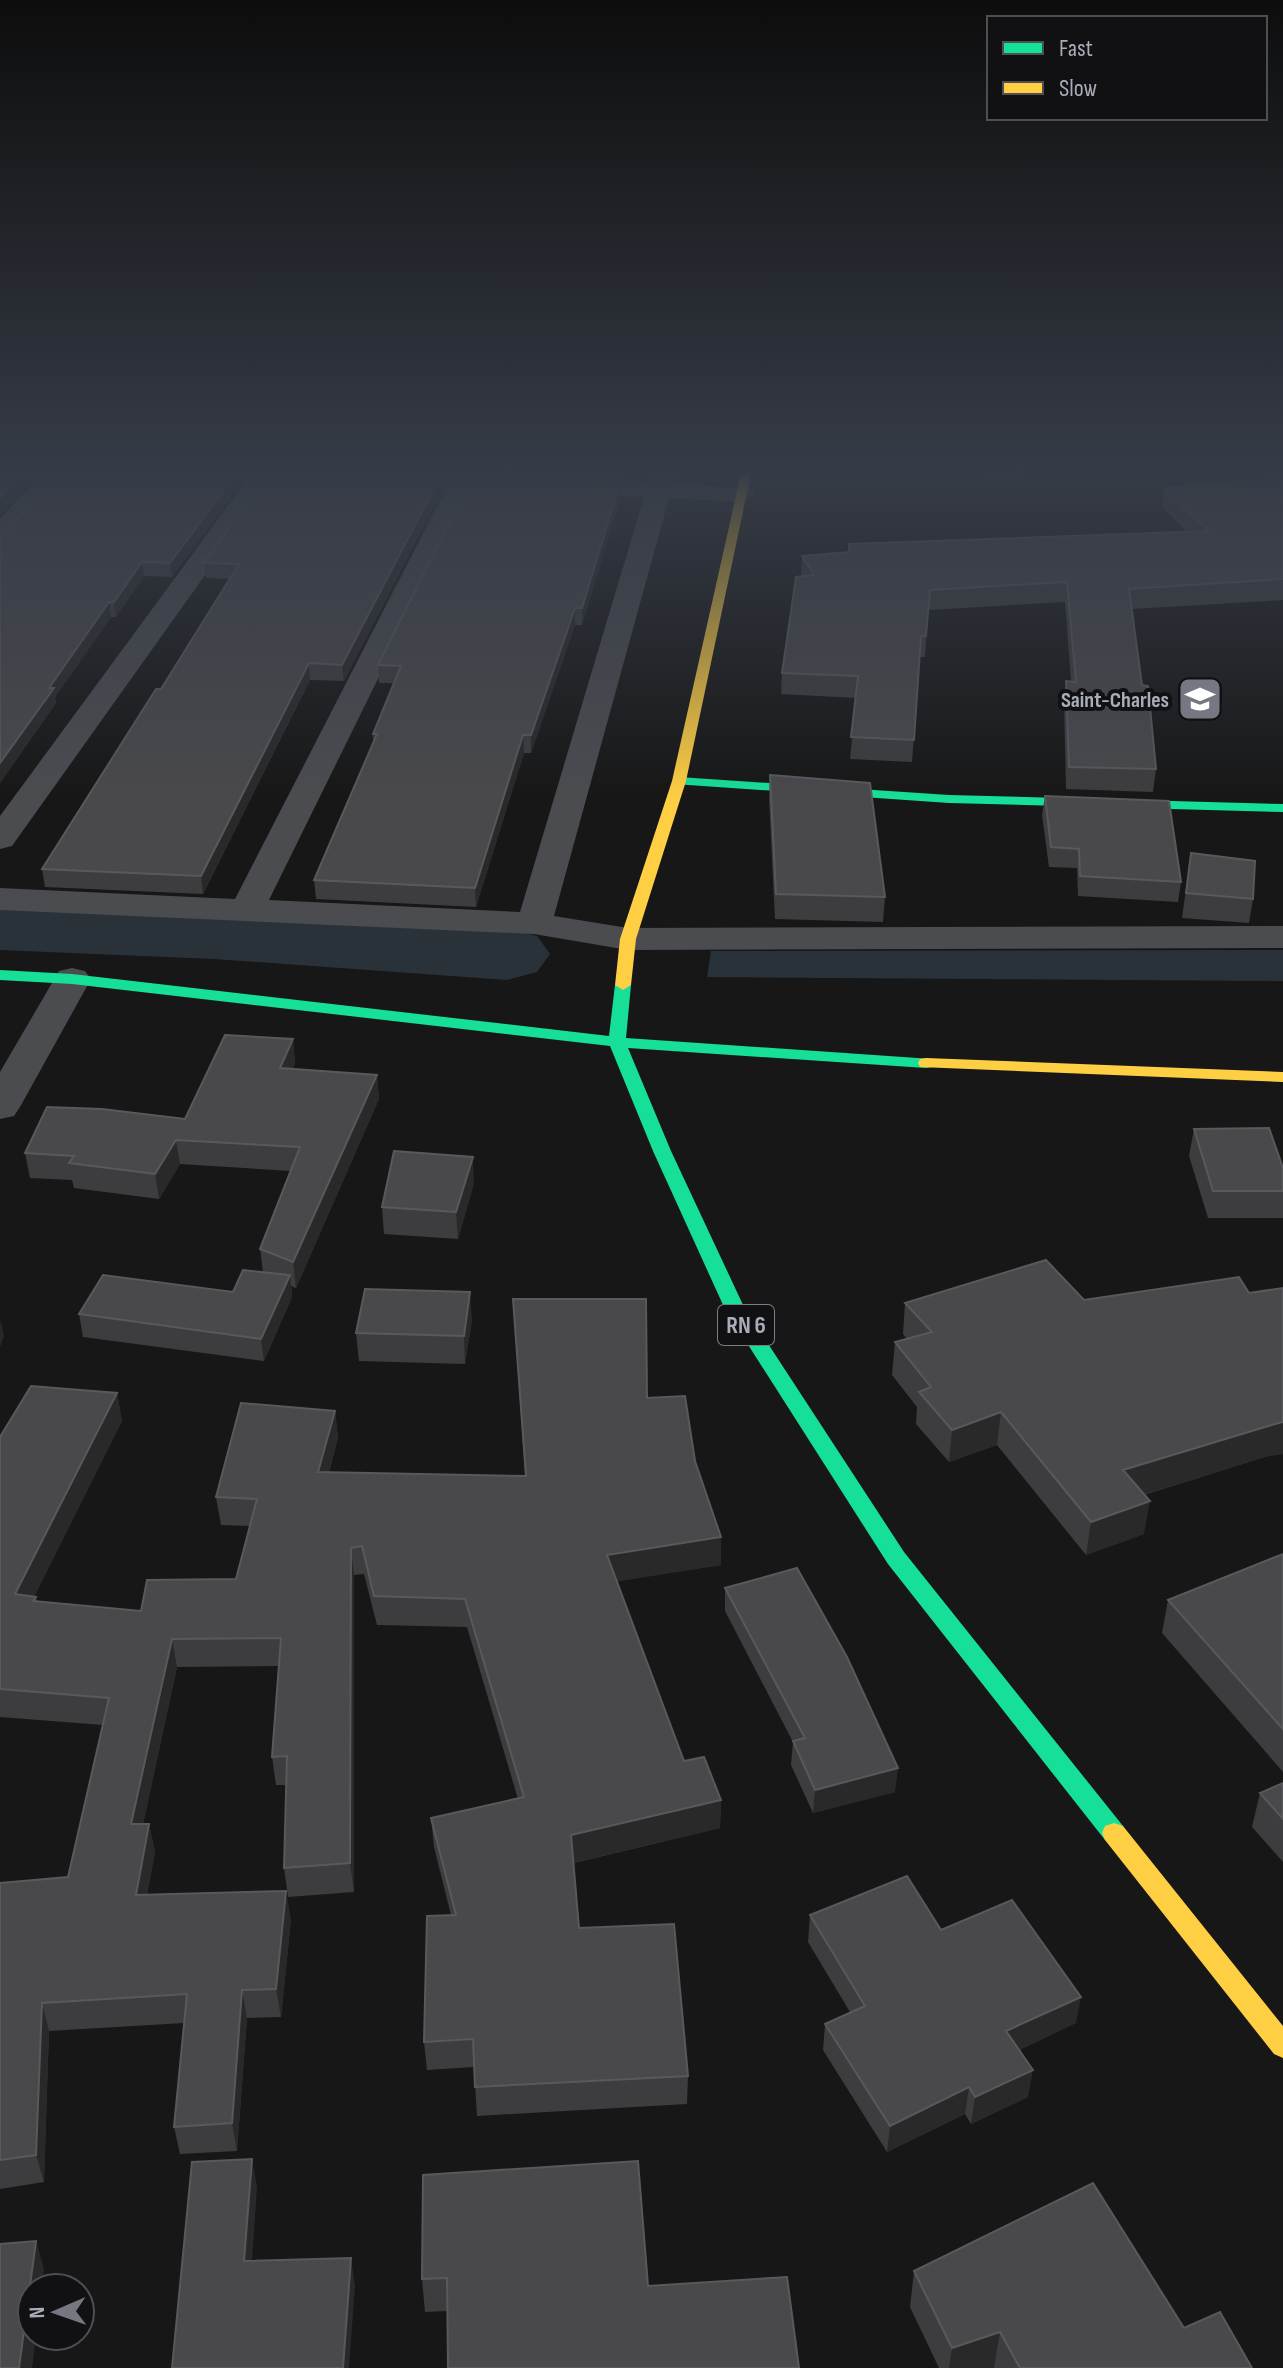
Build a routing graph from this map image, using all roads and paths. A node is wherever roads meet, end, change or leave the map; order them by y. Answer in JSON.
{"nodes":[{"id":1,"x":188,"y":580,"type":"edge"},
{"id":2,"x":413,"y":580,"type":"edge"},
{"id":3,"x":633,"y":580,"type":"edge"},
{"id":4,"x":723,"y":580,"type":"edge"},
{"id":5,"x":679,"y":781,"type":"junction"},
{"id":6,"x":1283,"y":808,"type":"edge"},
{"id":7,"x":0,"y":839,"type":"edge"},
{"id":8,"x":0,"y":899,"type":"edge"},
{"id":9,"x":247,"y":910,"type":"junction"},
{"id":10,"x":534,"y":923,"type":"junction"},
{"id":11,"x":1283,"y":937,"type":"edge"},
{"id":12,"x":628,"y":939,"type":"junction"},
{"id":13,"x":0,"y":975,"type":"edge"},
{"id":14,"x":72,"y":979,"type":"junction"},
{"id":15,"x":617,"y":1042,"type":"junction"},
{"id":16,"x":1283,"y":1077,"type":"edge"},
{"id":17,"x":0,"y":1107,"type":"edge"},
{"id":18,"x":1283,"y":2046,"type":"edge"}],
"edges":[{"from":1,"to":7,"type":"street"},
{"from":2,"to":9,"type":"street"},
{"from":3,"to":10,"type":"street"},
{"from":4,"to":5,"type":"main road","number":"RN 6"},
{"from":5,"to":6,"type":"main road"},
{"from":5,"to":12,"type":"main road","number":"RN 6"},
{"from":8,"to":9,"type":"street"},
{"from":9,"to":10,"type":"street"},
{"from":10,"to":12,"type":"street"},
{"from":11,"to":12,"type":"street"},
{"from":12,"to":15,"type":"main road","number":"RN 6"},
{"from":13,"to":14,"type":"main road"},
{"from":14,"to":15,"type":"main road"},
{"from":14,"to":17,"type":"street"},
{"from":15,"to":16,"type":"main road"},
{"from":15,"to":18,"type":"main road","number":"RN 6"}]}
